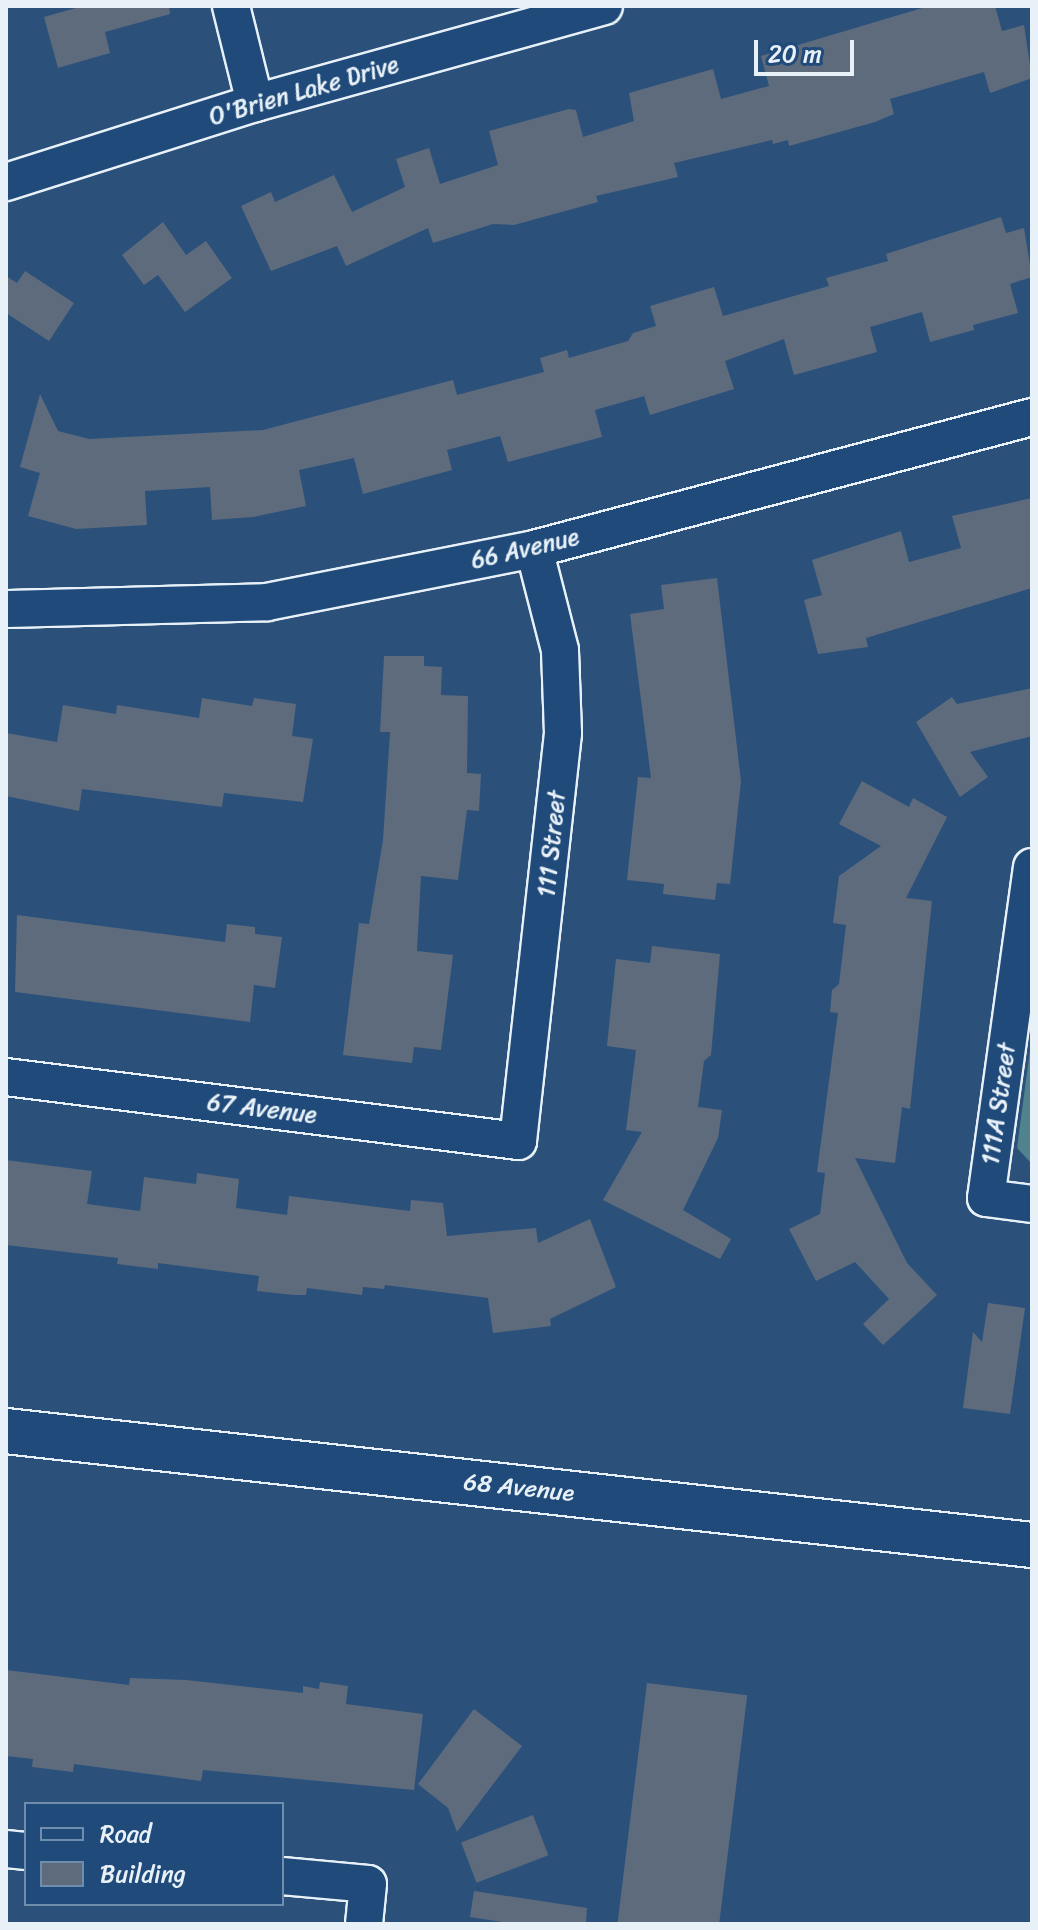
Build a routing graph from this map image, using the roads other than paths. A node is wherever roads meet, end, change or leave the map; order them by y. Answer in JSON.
{"nodes":[{"id":1,"x":231,"y":6,"type":"edge"},
{"id":2,"x":604,"y":6,"type":"edge"},
{"id":3,"x":255,"y":103,"type":"junction"},
{"id":4,"x":6,"y":182,"type":"edge"},
{"id":5,"x":1032,"y":417,"type":"edge"},
{"id":6,"x":534,"y":549,"type":"junction"},
{"id":7,"x":6,"y":609,"type":"edge"},
{"id":8,"x":1032,"y":868,"type":"edge"},
{"id":9,"x":6,"y":1077,"type":"edge"},
{"id":10,"x":518,"y":1141,"type":"joint"},
{"id":11,"x":1032,"y":1204,"type":"edge"},
{"id":12,"x":6,"y":1431,"type":"edge"},
{"id":13,"x":1032,"y":1545,"type":"edge"},
{"id":14,"x":284,"y":1876,"type":"edge"},
{"id":15,"x":364,"y":1924,"type":"edge"}],
"edges":[{"from":1,"to":3,"type":"street"},
{"from":2,"to":3,"type":"street","name":"O'Brien Lake Drive"},
{"from":3,"to":4,"type":"street","name":"O'Brien Lake Drive"},
{"from":5,"to":6,"type":"street","name":"66 Avenue"},
{"from":6,"to":7,"type":"street","name":"66 Avenue"},
{"from":6,"to":10,"type":"street","name":"111 Street"},
{"from":8,"to":11,"type":"street","name":"111A Street"},
{"from":9,"to":10,"type":"street","name":"67 Avenue"},
{"from":12,"to":13,"type":"main road","name":"68 Avenue"},
{"from":14,"to":15,"type":"street"}]}
